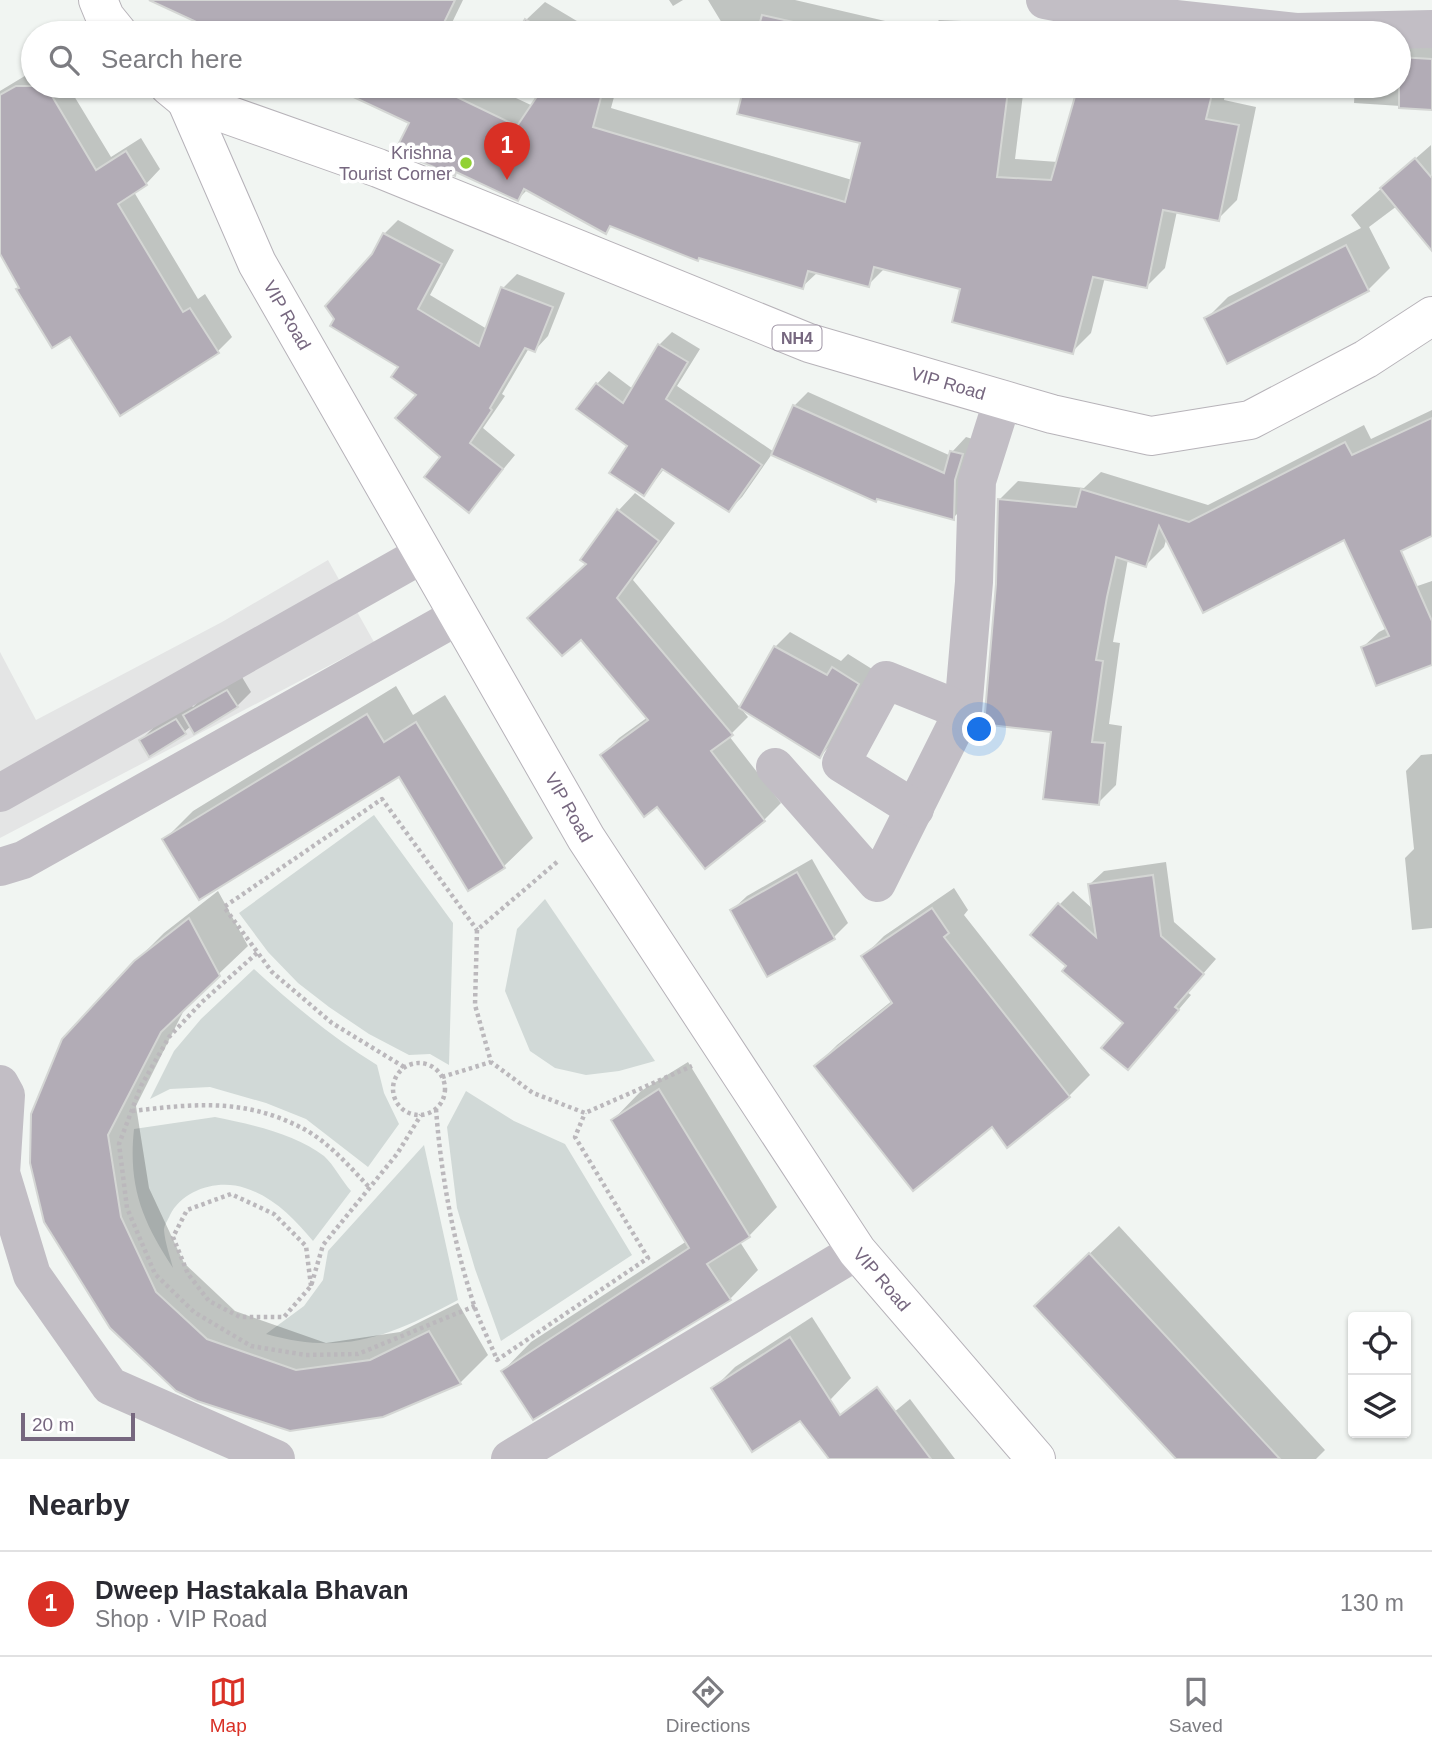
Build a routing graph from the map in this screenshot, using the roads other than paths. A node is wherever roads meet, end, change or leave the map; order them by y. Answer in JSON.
{"nodes":[{"id":1,"x":98,"y":0,"type":"edge"},
{"id":2,"x":1045,"y":0,"type":"edge"},
{"id":3,"x":108,"y":21,"type":"edge"},
{"id":4,"x":1195,"y":21,"type":"edge"},
{"id":5,"x":1411,"y":29,"type":"edge"},
{"id":6,"x":1432,"y":29,"type":"edge"},
{"id":7,"x":179,"y":98,"type":"edge"},
{"id":8,"x":190,"y":98,"type":"edge"},
{"id":9,"x":1432,"y":316,"type":"edge"},
{"id":10,"x":1003,"y":399,"type":"junction"},
{"id":11,"x":423,"y":554,"type":"junction"},
{"id":12,"x":458,"y":616,"type":"junction"},
{"id":13,"x":964,"y":711,"type":"junction"},
{"id":14,"x":775,"y":767,"type":"dead end"},
{"id":15,"x":0,"y":793,"type":"edge"},
{"id":16,"x":915,"y":809,"type":"junction"},
{"id":17,"x":0,"y":867,"type":"edge"},
{"id":18,"x":0,"y":1084,"type":"edge"},
{"id":19,"x":857,"y":1251,"type":"junction"},
{"id":20,"x":276,"y":1459,"type":"edge"},
{"id":21,"x":510,"y":1459,"type":"edge"},
{"id":22,"x":1036,"y":1459,"type":"edge"}],
"edges":[{"from":1,"to":3,"type":"main road"},
{"from":2,"to":4,"type":"street"},
{"from":5,"to":6,"type":"street"},
{"from":7,"to":11,"type":"main road","name":"VIP Road"},
{"from":8,"to":10,"type":"main road","name":"VIP Road","number":"NH4"},
{"from":9,"to":10,"type":"main road","name":"VIP Road","number":"NH4"},
{"from":10,"to":13,"type":"street"},
{"from":11,"to":12,"type":"main road","name":"VIP Road"},
{"from":11,"to":15,"type":"street"},
{"from":12,"to":17,"type":"street"},
{"from":12,"to":19,"type":"main road","name":"VIP Road"},
{"from":13,"to":16,"type":"street"},
{"from":13,"to":16,"type":"street"},
{"from":14,"to":16,"type":"street"},
{"from":18,"to":20,"type":"street"},
{"from":19,"to":21,"type":"street"},
{"from":19,"to":22,"type":"main road","name":"VIP Road"}]}
